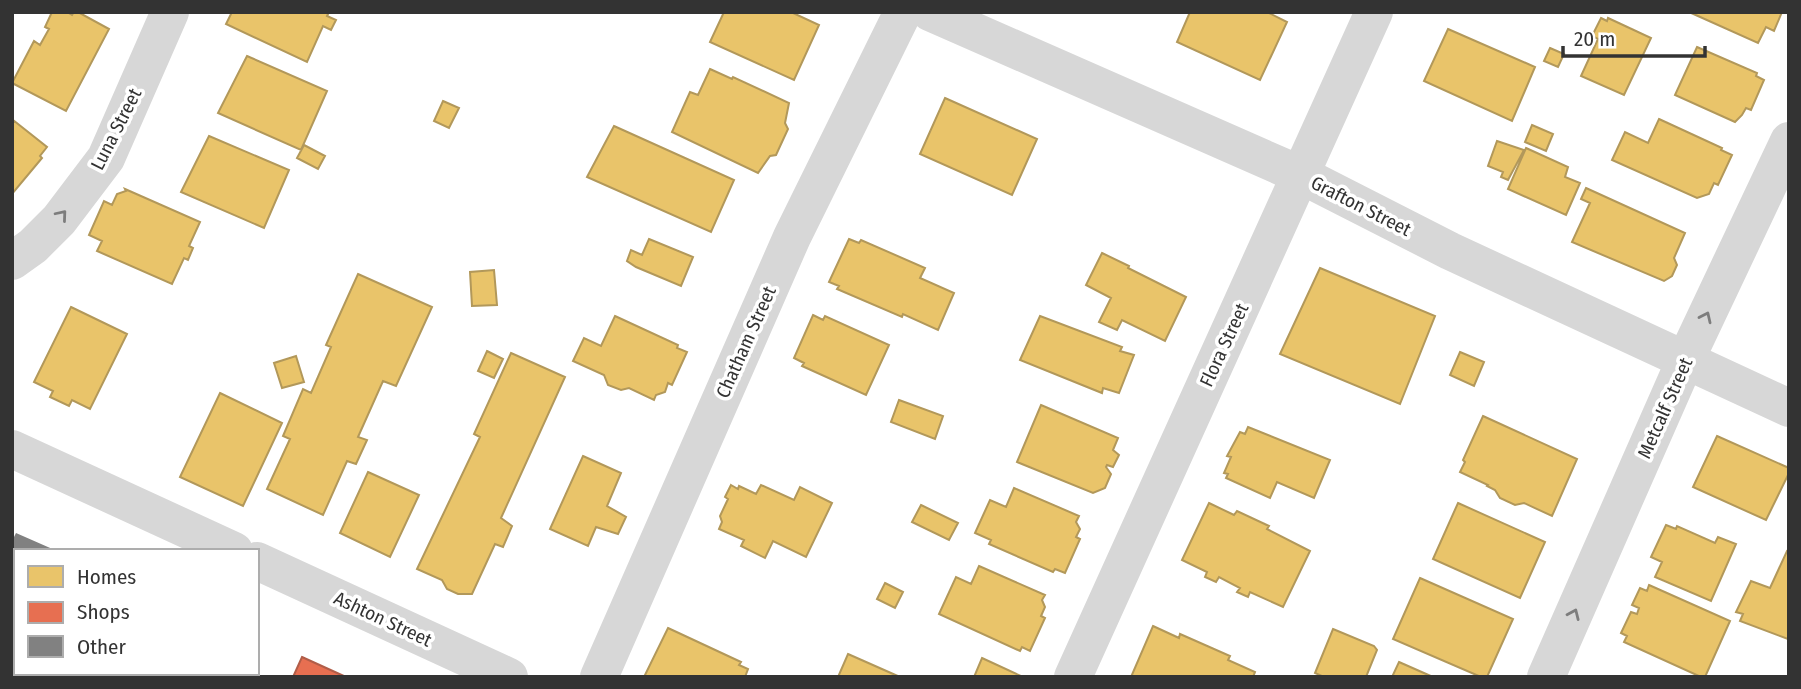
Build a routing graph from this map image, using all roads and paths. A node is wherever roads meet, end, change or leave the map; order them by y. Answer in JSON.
{"nodes":[{"id":1,"x":170,"y":12,"type":"edge"},
{"id":2,"x":903,"y":12,"type":"edge"},
{"id":3,"x":930,"y":12,"type":"edge"},
{"id":4,"x":1374,"y":12,"type":"edge"},
{"id":5,"x":1789,"y":141,"type":"edge"},
{"id":6,"x":1301,"y":175,"type":"junction"},
{"id":7,"x":12,"y":261,"type":"edge"},
{"id":8,"x":1685,"y":361,"type":"junction"},
{"id":9,"x":1789,"y":408,"type":"edge"},
{"id":10,"x":12,"y":449,"type":"edge"},
{"id":11,"x":230,"y":549,"type":"edge"},
{"id":12,"x":259,"y":562,"type":"edge"},
{"id":13,"x":509,"y":677,"type":"edge"},
{"id":14,"x":599,"y":677,"type":"edge"},
{"id":15,"x":1073,"y":677,"type":"edge"},
{"id":16,"x":1546,"y":677,"type":"edge"}],
"edges":[{"from":7,"to":1,"type":"street","name":"Luna Street","one_way":true},
{"from":2,"to":14,"type":"street","name":"Chatham Street"},
{"from":3,"to":6,"type":"street","name":"Grafton Street"},
{"from":4,"to":6,"type":"street","name":"Flora Street"},
{"from":8,"to":5,"type":"street","name":"Metcalf Street","one_way":true},
{"from":6,"to":8,"type":"street","name":"Grafton Street"},
{"from":6,"to":15,"type":"street","name":"Flora Street"},
{"from":8,"to":9,"type":"street","name":"Grafton Street"},
{"from":16,"to":8,"type":"street","name":"Metcalf Street","one_way":true},
{"from":10,"to":11,"type":"street"},
{"from":12,"to":13,"type":"street","name":"Ashton Street"}]}
